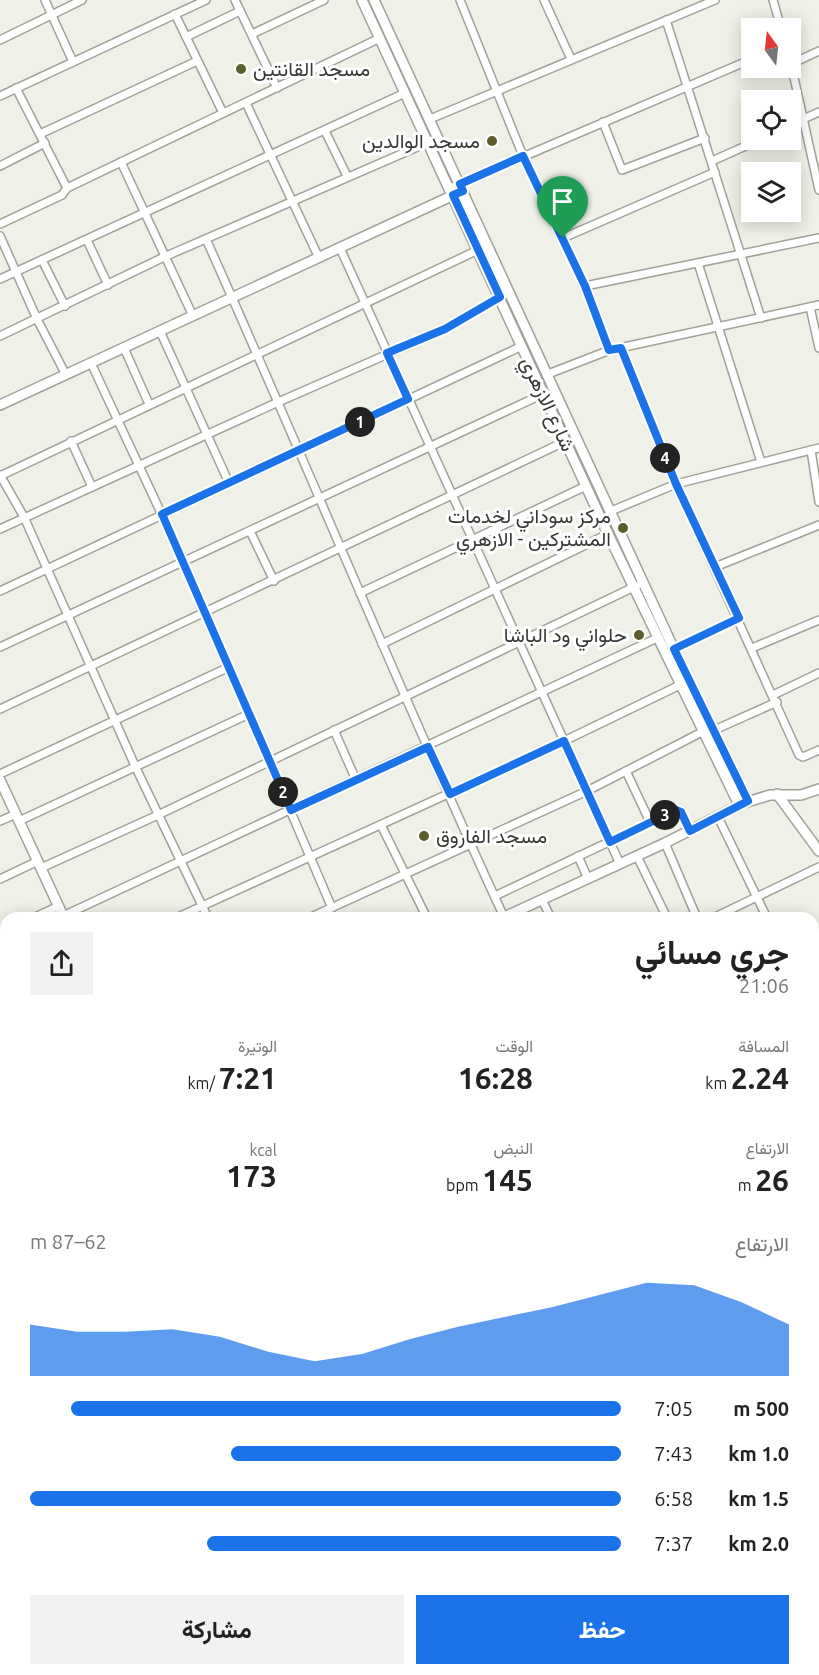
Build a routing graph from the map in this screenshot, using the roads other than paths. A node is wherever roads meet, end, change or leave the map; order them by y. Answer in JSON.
{"nodes":[{"id":1,"x":45,"y":0,"type":"edge"},
{"id":2,"x":82,"y":0,"type":"edge"},
{"id":3,"x":204,"y":0,"type":"edge"},
{"id":4,"x":235,"y":0,"type":"edge"},
{"id":5,"x":324,"y":0,"type":"edge"},
{"id":6,"x":362,"y":0,"type":"edge"},
{"id":7,"x":374,"y":0,"type":"edge"},
{"id":8,"x":460,"y":0,"type":"edge"},
{"id":9,"x":544,"y":0,"type":"edge"},
{"id":10,"x":715,"y":0,"type":"edge"},
{"id":11,"x":773,"y":0,"type":"edge"},
{"id":12,"x":240,"y":11,"type":"junction"},
{"id":13,"x":175,"y":14,"type":"junction"},
{"id":14,"x":52,"y":15,"type":"junction"},
{"id":15,"x":778,"y":18,"type":"edge"},
{"id":16,"x":666,"y":20,"type":"junction"},
{"id":17,"x":252,"y":34,"type":"junction"},
{"id":18,"x":186,"y":37,"type":"junction"},
{"id":19,"x":380,"y":38,"type":"junction"},
{"id":20,"x":0,"y":40,"type":"edge"},
{"id":21,"x":819,"y":51,"type":"edge"},
{"id":22,"x":571,"y":58,"type":"junction"},
{"id":23,"x":197,"y":61,"type":"junction"},
{"id":24,"x":73,"y":62,"type":"junction"},
{"id":25,"x":741,"y":64,"type":"edge"},
{"id":26,"x":688,"y":87,"type":"junction"},
{"id":27,"x":16,"y":88,"type":"junction"},
{"id":28,"x":277,"y":88,"type":"junction"},
{"id":29,"x":496,"y":91,"type":"junction"},
{"id":30,"x":405,"y":93,"type":"junction"},
{"id":31,"x":0,"y":96,"type":"edge"},
{"id":32,"x":246,"y":103,"type":"junction"},
{"id":33,"x":819,"y":112,"type":"edge"},
{"id":34,"x":223,"y":113,"type":"junction"},
{"id":35,"x":430,"y":119,"type":"junction"},
{"id":36,"x":803,"y":120,"type":"junction"},
{"id":37,"x":603,"y":122,"type":"junction"},
{"id":38,"x":325,"y":131,"type":"junction"},
{"id":39,"x":40,"y":134,"type":"junction"},
{"id":40,"x":705,"y":138,"type":"junction"},
{"id":41,"x":429,"y":142,"type":"junction"},
{"id":42,"x":45,"y":143,"type":"junction"},
{"id":43,"x":741,"y":148,"type":"edge"},
{"id":44,"x":270,"y":155,"type":"junction"},
{"id":45,"x":523,"y":156,"type":"junction"},
{"id":46,"x":712,"y":161,"type":"junction"},
{"id":47,"x":121,"y":162,"type":"junction"},
{"id":48,"x":0,"y":165,"type":"edge"},
{"id":49,"x":715,"y":172,"type":"junction"},
{"id":50,"x":347,"y":176,"type":"junction"},
{"id":51,"x":67,"y":188,"type":"junction"},
{"id":52,"x":461,"y":188,"type":"junction"},
{"id":53,"x":819,"y":190,"type":"edge"},
{"id":54,"x":451,"y":191,"type":"junction"},
{"id":55,"x":292,"y":202,"type":"junction"},
{"id":56,"x":144,"y":214,"type":"junction"},
{"id":57,"x":0,"y":224,"type":"edge"},
{"id":58,"x":0,"y":236,"type":"edge"},
{"id":59,"x":563,"y":238,"type":"junction"},
{"id":60,"x":819,"y":238,"type":"edge"},
{"id":61,"x":206,"y":239,"type":"junction"},
{"id":62,"x":87,"y":240,"type":"junction"},
{"id":63,"x":340,"y":248,"type":"junction"},
{"id":64,"x":478,"y":250,"type":"junction"},
{"id":65,"x":742,"y":254,"type":"junction"},
{"id":66,"x":164,"y":257,"type":"junction"},
{"id":67,"x":319,"y":258,"type":"junction"},
{"id":68,"x":42,"y":260,"type":"junction"},
{"id":69,"x":698,"y":263,"type":"junction"},
{"id":70,"x":16,"y":272,"type":"junction"},
{"id":71,"x":0,"y":279,"type":"edge"},
{"id":72,"x":108,"y":285,"type":"junction"},
{"id":73,"x":585,"y":286,"type":"junction"},
{"id":74,"x":233,"y":297,"type":"junction"},
{"id":75,"x":500,"y":297,"type":"junction"},
{"id":76,"x":365,"y":304,"type":"junction"},
{"id":77,"x":819,"y":305,"type":"edge"},
{"id":78,"x":65,"y":306,"type":"junction"},
{"id":79,"x":810,"y":307,"type":"junction"},
{"id":80,"x":193,"y":316,"type":"junction"},
{"id":81,"x":761,"y":318,"type":"junction"},
{"id":82,"x":37,"y":319,"type":"junction"},
{"id":83,"x":718,"y":327,"type":"junction"},
{"id":84,"x":160,"y":331,"type":"junction"},
{"id":85,"x":0,"y":336,"type":"edge"},
{"id":86,"x":522,"y":346,"type":"junction"},
{"id":87,"x":124,"y":348,"type":"junction"},
{"id":88,"x":621,"y":348,"type":"junction"},
{"id":89,"x":819,"y":348,"type":"edge"},
{"id":90,"x":609,"y":350,"type":"junction"},
{"id":91,"x":257,"y":352,"type":"junction"},
{"id":92,"x":387,"y":353,"type":"junction"},
{"id":93,"x":91,"y":363,"type":"junction"},
{"id":94,"x":548,"y":374,"type":"junction"},
{"id":95,"x":66,"y":375,"type":"junction"},
{"id":96,"x":185,"y":387,"type":"junction"},
{"id":97,"x":543,"y":394,"type":"junction"},
{"id":98,"x":408,"y":399,"type":"junction"},
{"id":99,"x":276,"y":403,"type":"junction"},
{"id":100,"x":149,"y":404,"type":"junction"},
{"id":101,"x":0,"y":405,"type":"edge"},
{"id":102,"x":117,"y":419,"type":"junction"},
{"id":103,"x":208,"y":435,"type":"junction"},
{"id":104,"x":71,"y":441,"type":"junction"},
{"id":105,"x":566,"y":441,"type":"junction"},
{"id":106,"x":431,"y":448,"type":"junction"},
{"id":107,"x":819,"y":448,"type":"edge"},
{"id":108,"x":811,"y":450,"type":"junction"},
{"id":109,"x":297,"y":452,"type":"junction"},
{"id":110,"x":761,"y":462,"type":"junction"},
{"id":111,"x":141,"y":466,"type":"junction"},
{"id":112,"x":0,"y":475,"type":"edge"},
{"id":113,"x":229,"y":483,"type":"junction"},
{"id":114,"x":676,"y":484,"type":"junction"},
{"id":115,"x":586,"y":486,"type":"junction"},
{"id":116,"x":92,"y":487,"type":"junction"},
{"id":117,"x":452,"y":494,"type":"junction"},
{"id":118,"x":319,"y":500,"type":"junction"},
{"id":119,"x":819,"y":502,"type":"edge"},
{"id":120,"x":611,"y":512,"type":"junction"},
{"id":121,"x":162,"y":514,"type":"junction"},
{"id":122,"x":24,"y":517,"type":"junction"},
{"id":123,"x":819,"y":525,"type":"edge"},
{"id":124,"x":0,"y":529,"type":"edge"},
{"id":125,"x":250,"y":531,"type":"junction"},
{"id":126,"x":608,"y":534,"type":"junction"},
{"id":127,"x":473,"y":541,"type":"junction"},
{"id":128,"x":341,"y":548,"type":"junction"},
{"id":129,"x":183,"y":560,"type":"junction"},
{"id":130,"x":715,"y":567,"type":"junction"},
{"id":131,"x":47,"y":570,"type":"junction"},
{"id":132,"x":274,"y":581,"type":"junction"},
{"id":133,"x":644,"y":582,"type":"junction"},
{"id":134,"x":633,"y":586,"type":"junction"},
{"id":135,"x":495,"y":590,"type":"junction"},
{"id":136,"x":0,"y":591,"type":"edge"},
{"id":137,"x":360,"y":593,"type":"junction"},
{"id":138,"x":204,"y":613,"type":"junction"},
{"id":139,"x":67,"y":614,"type":"junction"},
{"id":140,"x":739,"y":618,"type":"junction"},
{"id":141,"x":819,"y":620,"type":"edge"},
{"id":142,"x":657,"y":638,"type":"junction"},
{"id":143,"x":382,"y":644,"type":"junction"},
{"id":144,"x":520,"y":644,"type":"junction"},
{"id":145,"x":0,"y":647,"type":"edge"},
{"id":146,"x":752,"y":648,"type":"junction"},
{"id":147,"x":674,"y":649,"type":"junction"},
{"id":148,"x":90,"y":665,"type":"junction"},
{"id":149,"x":229,"y":667,"type":"junction"},
{"id":150,"x":819,"y":674,"type":"edge"},
{"id":151,"x":680,"y":685,"type":"junction"},
{"id":152,"x":542,"y":693,"type":"junction"},
{"id":153,"x":406,"y":696,"type":"junction"},
{"id":154,"x":775,"y":698,"type":"junction"},
{"id":155,"x":0,"y":709,"type":"edge"},
{"id":156,"x":249,"y":714,"type":"junction"},
{"id":157,"x":114,"y":720,"type":"junction"},
{"id":158,"x":334,"y":730,"type":"junction"},
{"id":159,"x":712,"y":731,"type":"junction"},
{"id":160,"x":702,"y":732,"type":"junction"},
{"id":161,"x":564,"y":741,"type":"junction"},
{"id":162,"x":428,"y":747,"type":"junction"},
{"id":163,"x":819,"y":750,"type":"edge"},
{"id":164,"x":269,"y":760,"type":"junction"},
{"id":165,"x":136,"y":768,"type":"junction"},
{"id":166,"x":626,"y":771,"type":"junction"},
{"id":167,"x":0,"y":774,"type":"edge"},
{"id":168,"x":0,"y":780,"type":"edge"},
{"id":169,"x":356,"y":780,"type":"junction"},
{"id":170,"x":819,"y":789,"type":"edge"},
{"id":171,"x":587,"y":791,"type":"junction"},
{"id":172,"x":450,"y":794,"type":"junction"},
{"id":173,"x":777,"y":794,"type":"junction"},
{"id":174,"x":744,"y":803,"type":"junction"},
{"id":175,"x":291,"y":810,"type":"junction"},
{"id":176,"x":158,"y":815,"type":"junction"},
{"id":177,"x":17,"y":817,"type":"junction"},
{"id":178,"x":718,"y":817,"type":"junction"},
{"id":179,"x":0,"y":821,"type":"edge"},
{"id":180,"x":650,"y":822,"type":"junction"},
{"id":181,"x":381,"y":825,"type":"junction"},
{"id":182,"x":690,"y":831,"type":"junction"},
{"id":183,"x":610,"y":842,"type":"junction"},
{"id":184,"x":470,"y":843,"type":"junction"},
{"id":185,"x":665,"y":843,"type":"junction"},
{"id":186,"x":819,"y":851,"type":"edge"},
{"id":187,"x":311,"y":856,"type":"junction"},
{"id":188,"x":578,"y":856,"type":"junction"},
{"id":189,"x":637,"y":856,"type":"junction"},
{"id":190,"x":180,"y":860,"type":"junction"},
{"id":191,"x":620,"y":864,"type":"junction"},
{"id":192,"x":39,"y":865,"type":"junction"},
{"id":193,"x":819,"y":867,"type":"edge"},
{"id":194,"x":404,"y":874,"type":"junction"},
{"id":195,"x":0,"y":879,"type":"edge"},
{"id":196,"x":588,"y":879,"type":"junction"},
{"id":197,"x":495,"y":896,"type":"junction"},
{"id":198,"x":757,"y":897,"type":"junction"},
{"id":199,"x":542,"y":900,"type":"junction"},
{"id":200,"x":59,"y":906,"type":"junction"},
{"id":201,"x":202,"y":906,"type":"junction"},
{"id":202,"x":332,"y":908,"type":"junction"},
{"id":203,"x":46,"y":912,"type":"edge"},
{"id":204,"x":62,"y":912,"type":"edge"},
{"id":205,"x":74,"y":912,"type":"edge"},
{"id":206,"x":189,"y":912,"type":"edge"},
{"id":207,"x":205,"y":912,"type":"edge"},
{"id":208,"x":323,"y":912,"type":"edge"},
{"id":209,"x":424,"y":912,"type":"edge"},
{"id":210,"x":501,"y":912,"type":"edge"},
{"id":211,"x":514,"y":912,"type":"edge"},
{"id":212,"x":548,"y":912,"type":"edge"},
{"id":213,"x":664,"y":912,"type":"edge"},
{"id":214,"x":694,"y":912,"type":"edge"},
{"id":215,"x":726,"y":912,"type":"edge"},
{"id":216,"x":764,"y":912,"type":"edge"}],
"edges":[{"from":1,"to":14,"type":"street"},
{"from":2,"to":14,"type":"street"},
{"from":3,"to":13,"type":"street"},
{"from":4,"to":12,"type":"street"},
{"from":5,"to":17,"type":"street"},
{"from":6,"to":19,"type":"street","name":"شارع الازهري"},
{"from":7,"to":35,"type":"street","name":"شارع الازهري"},
{"from":8,"to":29,"type":"street"},
{"from":9,"to":22,"type":"street"},
{"from":10,"to":16,"type":"street"},
{"from":11,"to":15,"type":"street"},
{"from":12,"to":17,"type":"street"},
{"from":12,"to":18,"type":"street"},
{"from":13,"to":18,"type":"street"},
{"from":13,"to":24,"type":"street"},
{"from":14,"to":20,"type":"street"},
{"from":14,"to":24,"type":"street"},
{"from":16,"to":22,"type":"street"},
{"from":16,"to":26,"type":"street"},
{"from":17,"to":28,"type":"street"},
{"from":18,"to":23,"type":"street"},
{"from":19,"to":28,"type":"street"},
{"from":19,"to":30,"type":"street","name":"شارع الازهري"},
{"from":21,"to":36,"type":"street"},
{"from":22,"to":29,"type":"street"},
{"from":23,"to":34,"type":"street"},
{"from":23,"to":39,"type":"street"},
{"from":24,"to":27,"type":"street"},
{"from":25,"to":26,"type":"street"},
{"from":26,"to":37,"type":"street"},
{"from":26,"to":40,"type":"street"},
{"from":27,"to":31,"type":"street"},
{"from":27,"to":39,"type":"street"},
{"from":28,"to":32,"type":"street"},
{"from":29,"to":35,"type":"street"},
{"from":29,"to":45,"type":"street"},
{"from":30,"to":38,"type":"street"},
{"from":30,"to":41,"type":"street","name":"شارع الازهري"},
{"from":32,"to":34,"type":"street"},
{"from":32,"to":44,"type":"street"},
{"from":33,"to":36,"type":"street"},
{"from":34,"to":47,"type":"street"},
{"from":35,"to":52,"type":"street","name":"شارع الازهري"},
{"from":36,"to":53,"type":"street"},
{"from":37,"to":40,"type":"street"},
{"from":37,"to":45,"type":"street"},
{"from":38,"to":44,"type":"street"},
{"from":38,"to":50,"type":"street"},
{"from":39,"to":42,"type":"street"},
{"from":40,"to":46,"type":"street"},
{"from":41,"to":50,"type":"street"},
{"from":41,"to":54,"type":"street","name":"شارع الازهري"},
{"from":42,"to":48,"type":"street"},
{"from":42,"to":51,"type":"street"},
{"from":43,"to":46,"type":"street"},
{"from":44,"to":55,"type":"street"},
{"from":44,"to":56,"type":"street"},
{"from":45,"to":52,"type":"street"},
{"from":45,"to":59,"type":"street"},
{"from":46,"to":49,"type":"street"},
{"from":47,"to":51,"type":"street"},
{"from":47,"to":56,"type":"street"},
{"from":49,"to":59,"type":"street"},
{"from":49,"to":65,"type":"street"},
{"from":50,"to":55,"type":"street"},
{"from":51,"to":57,"type":"street"},
{"from":52,"to":54,"type":"street"},
{"from":52,"to":94,"type":"street","name":"شارع الازهري"},
{"from":54,"to":63,"type":"street"},
{"from":54,"to":64,"type":"street","name":"شارع الازهري"},
{"from":55,"to":61,"type":"street"},
{"from":55,"to":67,"type":"street"},
{"from":56,"to":62,"type":"street"},
{"from":56,"to":66,"type":"street"},
{"from":58,"to":70,"type":"street"},
{"from":59,"to":73,"type":"street"},
{"from":60,"to":65,"type":"street"},
{"from":61,"to":66,"type":"street"},
{"from":61,"to":74,"type":"street"},
{"from":62,"to":68,"type":"street"},
{"from":62,"to":72,"type":"street"},
{"from":63,"to":67,"type":"street"},
{"from":63,"to":76,"type":"street"},
{"from":64,"to":75,"type":"street","name":"شارع الازهري"},
{"from":64,"to":76,"type":"street"},
{"from":65,"to":69,"type":"street"},
{"from":65,"to":81,"type":"street"},
{"from":66,"to":72,"type":"street"},
{"from":66,"to":80,"type":"street"},
{"from":67,"to":74,"type":"street"},
{"from":68,"to":70,"type":"street"},
{"from":68,"to":78,"type":"street"},
{"from":69,"to":73,"type":"street"},
{"from":69,"to":83,"type":"street"},
{"from":70,"to":71,"type":"street"},
{"from":70,"to":82,"type":"street"},
{"from":72,"to":78,"type":"street"},
{"from":73,"to":90,"type":"street"},
{"from":74,"to":80,"type":"street"},
{"from":74,"to":91,"type":"street"},
{"from":75,"to":86,"type":"street","name":"شارع الازهري"},
{"from":75,"to":92,"type":"street"},
{"from":76,"to":91,"type":"street"},
{"from":76,"to":92,"type":"street"},
{"from":77,"to":79,"type":"street"},
{"from":78,"to":82,"type":"street"},
{"from":79,"to":81,"type":"street"},
{"from":79,"to":89,"type":"street"},
{"from":80,"to":84,"type":"street"},
{"from":81,"to":83,"type":"street"},
{"from":82,"to":85,"type":"street"},
{"from":82,"to":95,"type":"street"},
{"from":83,"to":88,"type":"street"},
{"from":83,"to":110,"type":"street"},
{"from":84,"to":87,"type":"street"},
{"from":84,"to":96,"type":"street"},
{"from":86,"to":97,"type":"street","name":"شارع الازهري"},
{"from":86,"to":98,"type":"street"},
{"from":87,"to":93,"type":"street"},
{"from":87,"to":100,"type":"street"},
{"from":88,"to":90,"type":"street"},
{"from":88,"to":114,"type":"street"},
{"from":90,"to":94,"type":"street"},
{"from":91,"to":96,"type":"street"},
{"from":91,"to":99,"type":"street"},
{"from":92,"to":98,"type":"street"},
{"from":92,"to":99,"type":"street"},
{"from":93,"to":95,"type":"street"},
{"from":93,"to":102,"type":"street"},
{"from":94,"to":120,"type":"street","name":"شارع الازهري"},
{"from":95,"to":101,"type":"street"},
{"from":96,"to":100,"type":"street"},
{"from":96,"to":103,"type":"street"},
{"from":97,"to":105,"type":"street","name":"شارع الازهري"},
{"from":97,"to":106,"type":"street"},
{"from":98,"to":106,"type":"street"},
{"from":98,"to":109,"type":"street"},
{"from":99,"to":103,"type":"street"},
{"from":99,"to":109,"type":"street"},
{"from":100,"to":102,"type":"street"},
{"from":102,"to":104,"type":"street"},
{"from":102,"to":111,"type":"street"},
{"from":103,"to":111,"type":"street"},
{"from":103,"to":113,"type":"street"},
{"from":104,"to":112,"type":"street"},
{"from":104,"to":116,"type":"street"},
{"from":105,"to":115,"type":"street","name":"شارع الازهري"},
{"from":105,"to":117,"type":"street"},
{"from":106,"to":117,"type":"street"},
{"from":106,"to":118,"type":"street"},
{"from":107,"to":108,"type":"street"},
{"from":108,"to":110,"type":"street"},
{"from":108,"to":119,"type":"street"},
{"from":109,"to":113,"type":"street"},
{"from":109,"to":118,"type":"street"},
{"from":110,"to":114,"type":"street"},
{"from":111,"to":116,"type":"street"},
{"from":111,"to":121,"type":"street"},
{"from":112,"to":122,"type":"street"},
{"from":113,"to":121,"type":"street"},
{"from":114,"to":120,"type":"street"},
{"from":114,"to":130,"type":"street"},
{"from":115,"to":126,"type":"street","name":"شارع الازهري"},
{"from":115,"to":127,"type":"street"},
{"from":116,"to":122,"type":"street"},
{"from":117,"to":127,"type":"street"},
{"from":117,"to":128,"type":"street"},
{"from":118,"to":125,"type":"street"},
{"from":118,"to":128,"type":"street"},
{"from":120,"to":133,"type":"street","name":"شارع الازهري"},
{"from":121,"to":129,"type":"street"},
{"from":121,"to":131,"type":"street"},
{"from":122,"to":124,"type":"street"},
{"from":122,"to":131,"type":"street"},
{"from":123,"to":130,"type":"street"},
{"from":125,"to":129,"type":"street"},
{"from":125,"to":132,"type":"street"},
{"from":126,"to":134,"type":"street","name":"شارع الازهري"},
{"from":126,"to":135,"type":"street"},
{"from":127,"to":135,"type":"street"},
{"from":127,"to":137,"type":"street"},
{"from":128,"to":132,"type":"street"},
{"from":128,"to":137,"type":"street"},
{"from":129,"to":138,"type":"street"},
{"from":129,"to":139,"type":"street"},
{"from":130,"to":140,"type":"street"},
{"from":131,"to":136,"type":"street"},
{"from":131,"to":139,"type":"street"},
{"from":132,"to":138,"type":"street"},
{"from":133,"to":134,"type":"street"},
{"from":133,"to":147,"type":"street","name":"شارع الازهري"},
{"from":134,"to":142,"type":"street","name":"شارع الازهري"},
{"from":134,"to":144,"type":"street"},
{"from":135,"to":143,"type":"street"},
{"from":135,"to":144,"type":"street"},
{"from":137,"to":143,"type":"street"},
{"from":138,"to":148,"type":"street"},
{"from":138,"to":149,"type":"street"},
{"from":139,"to":145,"type":"street"},
{"from":139,"to":148,"type":"street"},
{"from":140,"to":146,"type":"street"},
{"from":140,"to":147,"type":"street"},
{"from":141,"to":146,"type":"street"},
{"from":142,"to":151,"type":"street","name":"شارع الازهري"},
{"from":142,"to":152,"type":"street"},
{"from":143,"to":153,"type":"street"},
{"from":144,"to":152,"type":"street"},
{"from":144,"to":153,"type":"street"},
{"from":146,"to":154,"type":"street"},
{"from":147,"to":159,"type":"street","name":"شارع الازهري"},
{"from":148,"to":155,"type":"street"},
{"from":148,"to":157,"type":"street"},
{"from":149,"to":156,"type":"street"},
{"from":149,"to":157,"type":"street"},
{"from":150,"to":154,"type":"street"},
{"from":151,"to":160,"type":"street","name":"شارع الازهري"},
{"from":151,"to":161,"type":"street"},
{"from":152,"to":161,"type":"street"},
{"from":152,"to":162,"type":"street"},
{"from":153,"to":158,"type":"street"},
{"from":153,"to":162,"type":"street"},
{"from":154,"to":159,"type":"street"},
{"from":154,"to":163,"type":"street"},
{"from":156,"to":164,"type":"street"},
{"from":156,"to":165,"type":"street"},
{"from":157,"to":165,"type":"street"},
{"from":157,"to":167,"type":"street"},
{"from":158,"to":164,"type":"street"},
{"from":158,"to":169,"type":"street"},
{"from":159,"to":174,"type":"street","name":"شارع الازهري"},
{"from":160,"to":166,"type":"street"},
{"from":160,"to":174,"type":"street","name":"شارع الازهري"},
{"from":161,"to":171,"type":"street"},
{"from":161,"to":172,"type":"street"},
{"from":162,"to":169,"type":"street"},
{"from":162,"to":172,"type":"street"},
{"from":164,"to":175,"type":"street"},
{"from":164,"to":176,"type":"street"},
{"from":165,"to":176,"type":"street"},
{"from":165,"to":177,"type":"street"},
{"from":166,"to":171,"type":"street"},
{"from":166,"to":180,"type":"street"},
{"from":168,"to":177,"type":"street"},
{"from":169,"to":175,"type":"street"},
{"from":170,"to":173,"type":"street"},
{"from":171,"to":183,"type":"street"},
{"from":171,"to":184,"type":"street"},
{"from":172,"to":181,"type":"street"},
{"from":172,"to":184,"type":"street"},
{"from":173,"to":174,"type":"street"},
{"from":173,"to":186,"type":"street"},
{"from":174,"to":178,"type":"street"},
{"from":175,"to":187,"type":"street"},
{"from":175,"to":190,"type":"street"},
{"from":176,"to":190,"type":"street"},
{"from":176,"to":192,"type":"street"},
{"from":177,"to":179,"type":"street"},
{"from":177,"to":192,"type":"street"},
{"from":178,"to":182,"type":"street"},
{"from":178,"to":198,"type":"street"},
{"from":180,"to":182,"type":"street"},
{"from":180,"to":183,"type":"street"},
{"from":181,"to":187,"type":"street"},
{"from":181,"to":194,"type":"street"},
{"from":182,"to":185,"type":"street"},
{"from":183,"to":188,"type":"street"},
{"from":183,"to":191,"type":"street"},
{"from":184,"to":194,"type":"street"},
{"from":184,"to":197,"type":"street"},
{"from":185,"to":189,"type":"street"},
{"from":185,"to":214,"type":"street"},
{"from":187,"to":201,"type":"street"},
{"from":187,"to":202,"type":"street"},
{"from":188,"to":196,"type":"street"},
{"from":188,"to":197,"type":"street"},
{"from":189,"to":191,"type":"street"},
{"from":189,"to":213,"type":"street"},
{"from":190,"to":201,"type":"street"},
{"from":190,"to":205,"type":"street"},
{"from":191,"to":196,"type":"street"},
{"from":192,"to":195,"type":"street"},
{"from":192,"to":200,"type":"street"},
{"from":193,"to":198,"type":"street"},
{"from":194,"to":202,"type":"street"},
{"from":194,"to":209,"type":"street"},
{"from":196,"to":199,"type":"street"},
{"from":197,"to":210,"type":"street"},
{"from":198,"to":215,"type":"street"},
{"from":198,"to":216,"type":"street"},
{"from":199,"to":211,"type":"street"},
{"from":199,"to":212,"type":"street"},
{"from":200,"to":203,"type":"street"},
{"from":200,"to":204,"type":"street"},
{"from":201,"to":206,"type":"street"},
{"from":201,"to":207,"type":"street"},
{"from":202,"to":208,"type":"street"}]}
